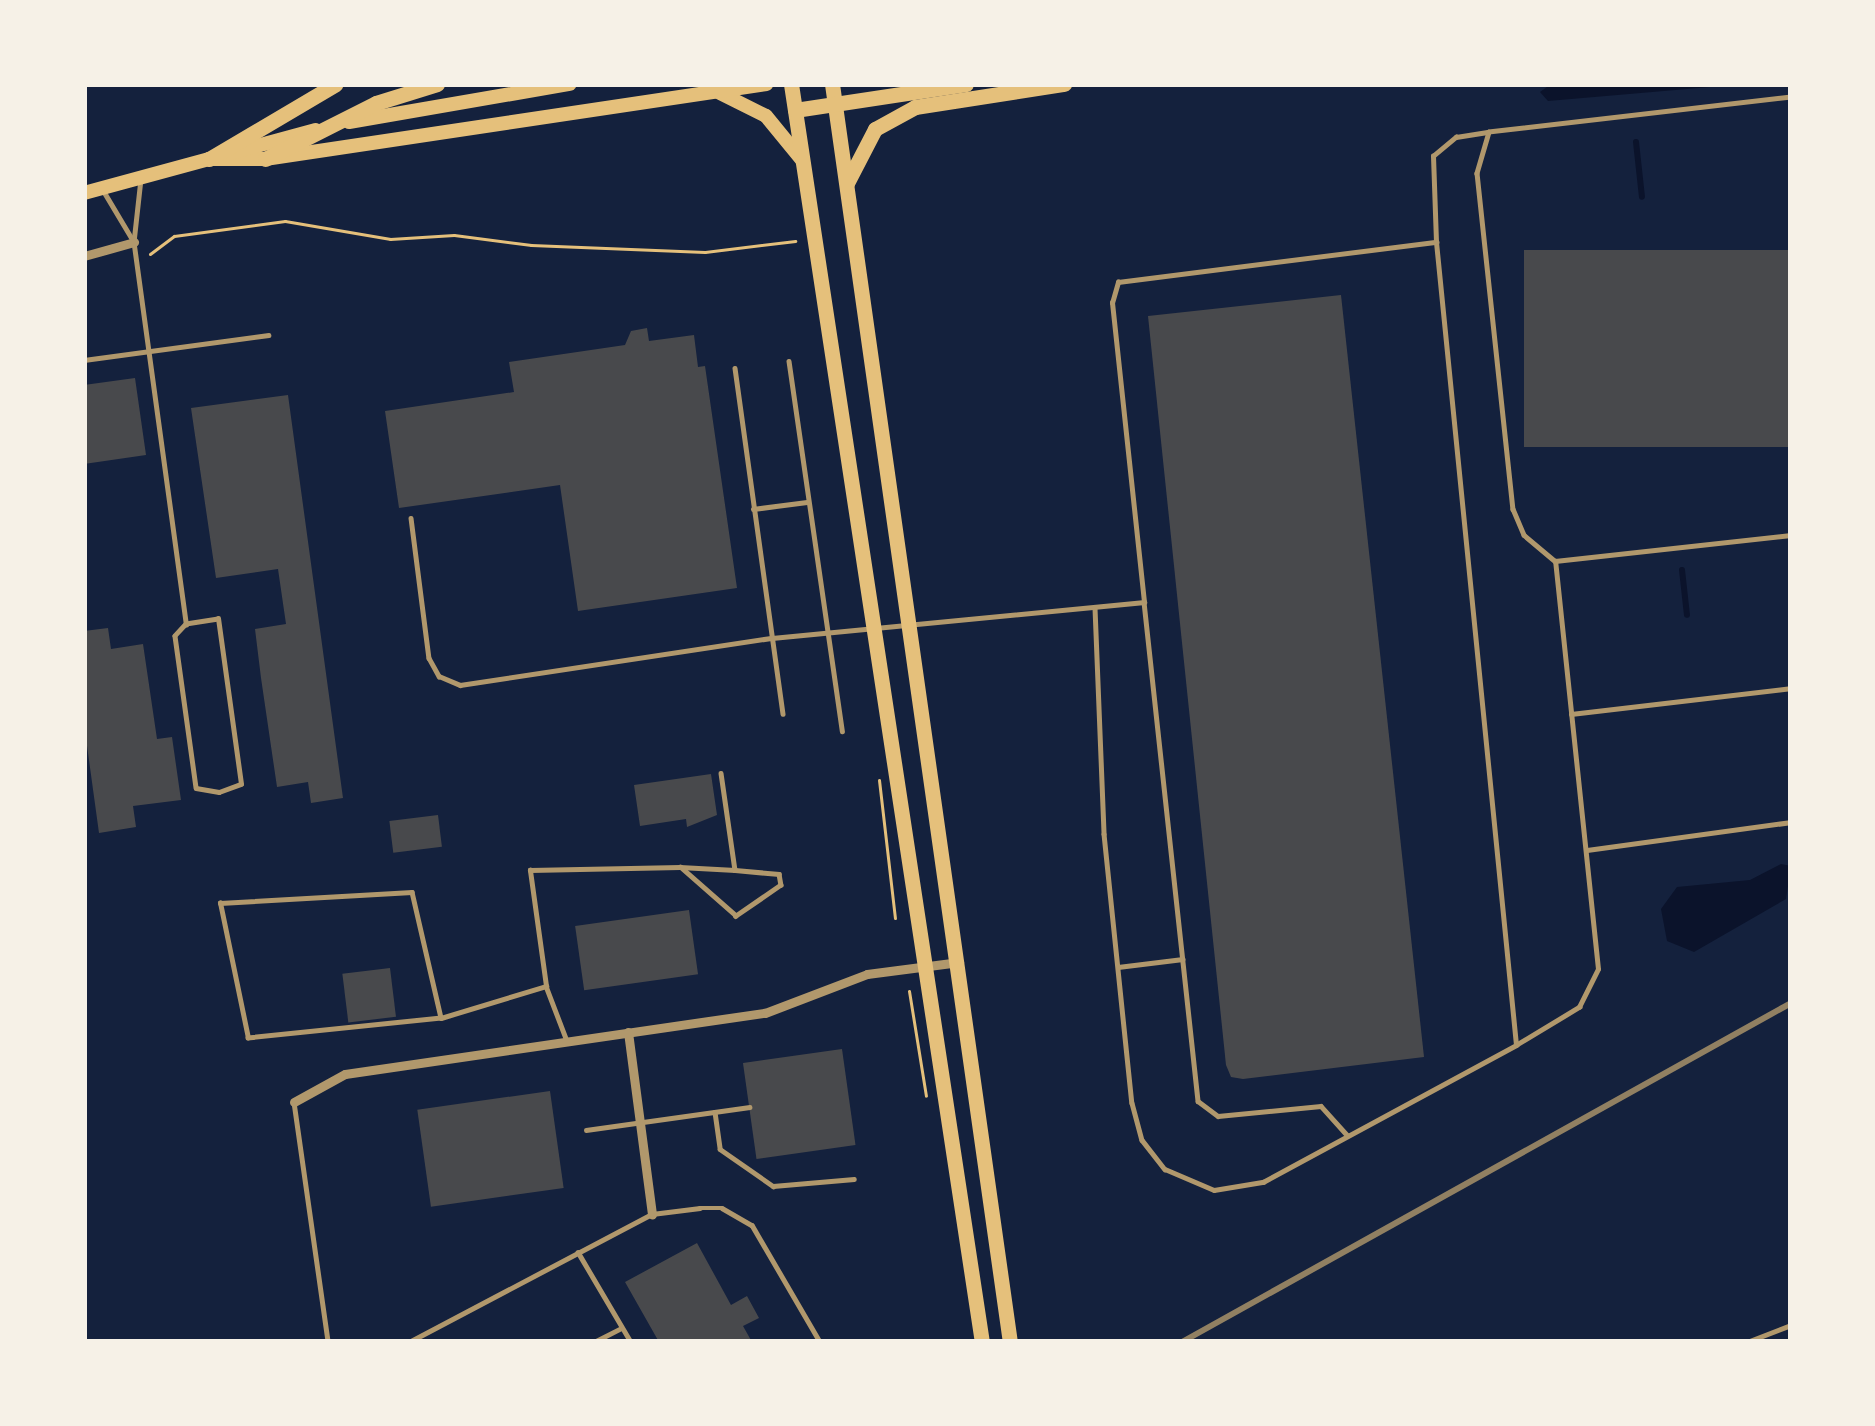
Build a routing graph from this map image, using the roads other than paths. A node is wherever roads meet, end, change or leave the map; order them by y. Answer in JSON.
{"nodes":[{"id":1,"x":336,"y":84,"type":"edge"},
{"id":2,"x":437,"y":84,"type":"edge"},
{"id":3,"x":571,"y":84,"type":"edge"},
{"id":4,"x":766,"y":84,"type":"edge"},
{"id":5,"x":791,"y":84,"type":"edge"},
{"id":6,"x":832,"y":84,"type":"edge"},
{"id":7,"x":966,"y":84,"type":"edge"},
{"id":8,"x":1064,"y":84,"type":"edge"},
{"id":9,"x":715,"y":91,"type":"junction"},
{"id":10,"x":1791,"y":97,"type":"edge"},
{"id":11,"x":835,"y":104,"type":"junction"},
{"id":12,"x":795,"y":110,"type":"junction"},
{"id":13,"x":320,"y":129,"type":"junction"},
{"id":14,"x":1489,"y":132,"type":"junction"},
{"id":15,"x":209,"y":159,"type":"junction"},
{"id":16,"x":266,"y":159,"type":"junction"},
{"id":17,"x":802,"y":160,"type":"junction"},
{"id":18,"x":142,"y":177,"type":"junction"},
{"id":19,"x":847,"y":182,"type":"junction"},
{"id":20,"x":102,"y":188,"type":"junction"},
{"id":21,"x":84,"y":193,"type":"edge"},
{"id":22,"x":134,"y":242,"type":"junction"},
{"id":23,"x":1436,"y":242,"type":"junction"},
{"id":24,"x":84,"y":256,"type":"edge"},
{"id":25,"x":268,"y":334,"type":"dead end"},
{"id":26,"x":149,"y":352,"type":"junction"},
{"id":27,"x":84,"y":361,"type":"edge"},
{"id":28,"x":789,"y":361,"type":"dead end"},
{"id":29,"x":736,"y":368,"type":"dead end"},
{"id":30,"x":808,"y":501,"type":"junction"},
{"id":31,"x":753,"y":509,"type":"junction"},
{"id":32,"x":411,"y":518,"type":"dead end"},
{"id":33,"x":1791,"y":536,"type":"edge"},
{"id":34,"x":1555,"y":561,"type":"junction"},
{"id":35,"x":1144,"y":602,"type":"junction"},
{"id":36,"x":1095,"y":608,"type":"junction"},
{"id":37,"x":186,"y":624,"type":"junction"},
{"id":38,"x":914,"y":626,"type":"junction"},
{"id":39,"x":874,"y":630,"type":"junction"},
{"id":40,"x":827,"y":633,"type":"junction"},
{"id":41,"x":772,"y":638,"type":"junction"},
{"id":42,"x":1791,"y":688,"type":"edge"},
{"id":43,"x":1571,"y":713,"type":"junction"},
{"id":44,"x":783,"y":714,"type":"dead end"},
{"id":45,"x":842,"y":731,"type":"dead end"},
{"id":46,"x":721,"y":773,"type":"dead end"},
{"id":47,"x":1791,"y":822,"type":"edge"},
{"id":48,"x":1587,"y":850,"type":"junction"},
{"id":49,"x":680,"y":867,"type":"junction"},
{"id":50,"x":735,"y":870,"type":"junction"},
{"id":51,"x":1183,"y":959,"type":"junction"},
{"id":52,"x":959,"y":962,"type":"junction"},
{"id":53,"x":921,"y":967,"type":"junction"},
{"id":54,"x":1118,"y":967,"type":"junction"},
{"id":55,"x":546,"y":986,"type":"junction"},
{"id":56,"x":441,"y":1018,"type":"junction"},
{"id":57,"x":628,"y":1032,"type":"junction"},
{"id":58,"x":567,"y":1042,"type":"junction"},
{"id":59,"x":1516,"y":1045,"type":"junction"},
{"id":60,"x":294,"y":1102,"type":"joint"},
{"id":61,"x":749,"y":1107,"type":"dead end"},
{"id":62,"x":715,"y":1112,"type":"junction"},
{"id":63,"x":640,"y":1122,"type":"junction"},
{"id":64,"x":586,"y":1130,"type":"dead end"},
{"id":65,"x":1348,"y":1136,"type":"junction"},
{"id":66,"x":854,"y":1179,"type":"dead end"},
{"id":67,"x":652,"y":1214,"type":"junction"},
{"id":68,"x":578,"y":1252,"type":"junction"},
{"id":69,"x":1791,"y":1325,"type":"edge"},
{"id":70,"x":622,"y":1327,"type":"junction"},
{"id":71,"x":328,"y":1342,"type":"edge"},
{"id":72,"x":409,"y":1342,"type":"edge"},
{"id":73,"x":594,"y":1342,"type":"edge"},
{"id":74,"x":631,"y":1342,"type":"edge"},
{"id":75,"x":820,"y":1342,"type":"edge"},
{"id":76,"x":982,"y":1342,"type":"edge"},
{"id":77,"x":1010,"y":1342,"type":"edge"},
{"id":78,"x":1747,"y":1342,"type":"edge"}],
"edges":[{"from":1,"to":15,"type":"main road"},
{"from":2,"to":13,"type":"main road"},
{"from":3,"to":13,"type":"main road"},
{"from":4,"to":9,"type":"main road"},
{"from":5,"to":12,"type":"main road"},
{"from":6,"to":11,"type":"main road"},
{"from":7,"to":11,"type":"main road"},
{"from":8,"to":19,"type":"main road"},
{"from":9,"to":16,"type":"main road"},
{"from":9,"to":17,"type":"main road"},
{"from":10,"to":14,"type":"lane"},
{"from":11,"to":12,"type":"main road"},
{"from":11,"to":19,"type":"main road"},
{"from":12,"to":17,"type":"main road"},
{"from":13,"to":15,"type":"main road"},
{"from":13,"to":16,"type":"main road"},
{"from":14,"to":23,"type":"lane"},
{"from":14,"to":34,"type":"lane"},
{"from":15,"to":16,"type":"main road"},
{"from":15,"to":18,"type":"main road"},
{"from":17,"to":39,"type":"main road"},
{"from":18,"to":20,"type":"main road"},
{"from":18,"to":22,"type":"lane"},
{"from":19,"to":38,"type":"main road"},
{"from":20,"to":21,"type":"main road"},
{"from":20,"to":22,"type":"lane"},
{"from":22,"to":24,"type":"street"},
{"from":22,"to":26,"type":"lane"},
{"from":23,"to":35,"type":"lane"},
{"from":23,"to":59,"type":"lane"},
{"from":25,"to":26,"type":"lane"},
{"from":26,"to":27,"type":"lane"},
{"from":26,"to":37,"type":"lane"},
{"from":28,"to":30,"type":"lane"},
{"from":29,"to":31,"type":"lane"},
{"from":30,"to":31,"type":"lane"},
{"from":30,"to":40,"type":"lane"},
{"from":31,"to":41,"type":"lane"},
{"from":32,"to":41,"type":"lane"},
{"from":33,"to":34,"type":"lane"},
{"from":34,"to":43,"type":"lane"},
{"from":35,"to":36,"type":"lane"},
{"from":35,"to":51,"type":"lane"},
{"from":36,"to":38,"type":"lane"},
{"from":36,"to":54,"type":"lane"},
{"from":37,"to":37,"type":"lane"},
{"from":38,"to":39,"type":"lane"},
{"from":38,"to":52,"type":"main road"},
{"from":39,"to":40,"type":"lane"},
{"from":39,"to":53,"type":"main road"},
{"from":40,"to":41,"type":"lane"},
{"from":40,"to":45,"type":"lane"},
{"from":41,"to":44,"type":"lane"},
{"from":42,"to":43,"type":"lane"},
{"from":43,"to":48,"type":"lane"},
{"from":46,"to":50,"type":"lane"},
{"from":47,"to":48,"type":"lane"},
{"from":48,"to":59,"type":"lane"},
{"from":49,"to":50,"type":"lane"},
{"from":49,"to":50,"type":"lane"},
{"from":49,"to":55,"type":"lane"},
{"from":51,"to":54,"type":"lane"},
{"from":51,"to":65,"type":"lane"},
{"from":52,"to":53,"type":"street"},
{"from":52,"to":77,"type":"main road"},
{"from":53,"to":57,"type":"street"},
{"from":53,"to":76,"type":"main road"},
{"from":54,"to":65,"type":"lane"},
{"from":55,"to":56,"type":"lane"},
{"from":55,"to":58,"type":"lane"},
{"from":56,"to":56,"type":"lane"},
{"from":57,"to":58,"type":"street"},
{"from":57,"to":63,"type":"street"},
{"from":58,"to":60,"type":"street"},
{"from":59,"to":65,"type":"lane"},
{"from":60,"to":71,"type":"lane"},
{"from":61,"to":62,"type":"lane"},
{"from":62,"to":63,"type":"lane"},
{"from":62,"to":66,"type":"lane"},
{"from":63,"to":64,"type":"lane"},
{"from":63,"to":67,"type":"street"},
{"from":67,"to":68,"type":"lane"},
{"from":67,"to":75,"type":"lane"},
{"from":68,"to":70,"type":"lane"},
{"from":68,"to":72,"type":"lane"},
{"from":69,"to":78,"type":"lane"},
{"from":70,"to":73,"type":"lane"},
{"from":70,"to":74,"type":"lane"}]}
